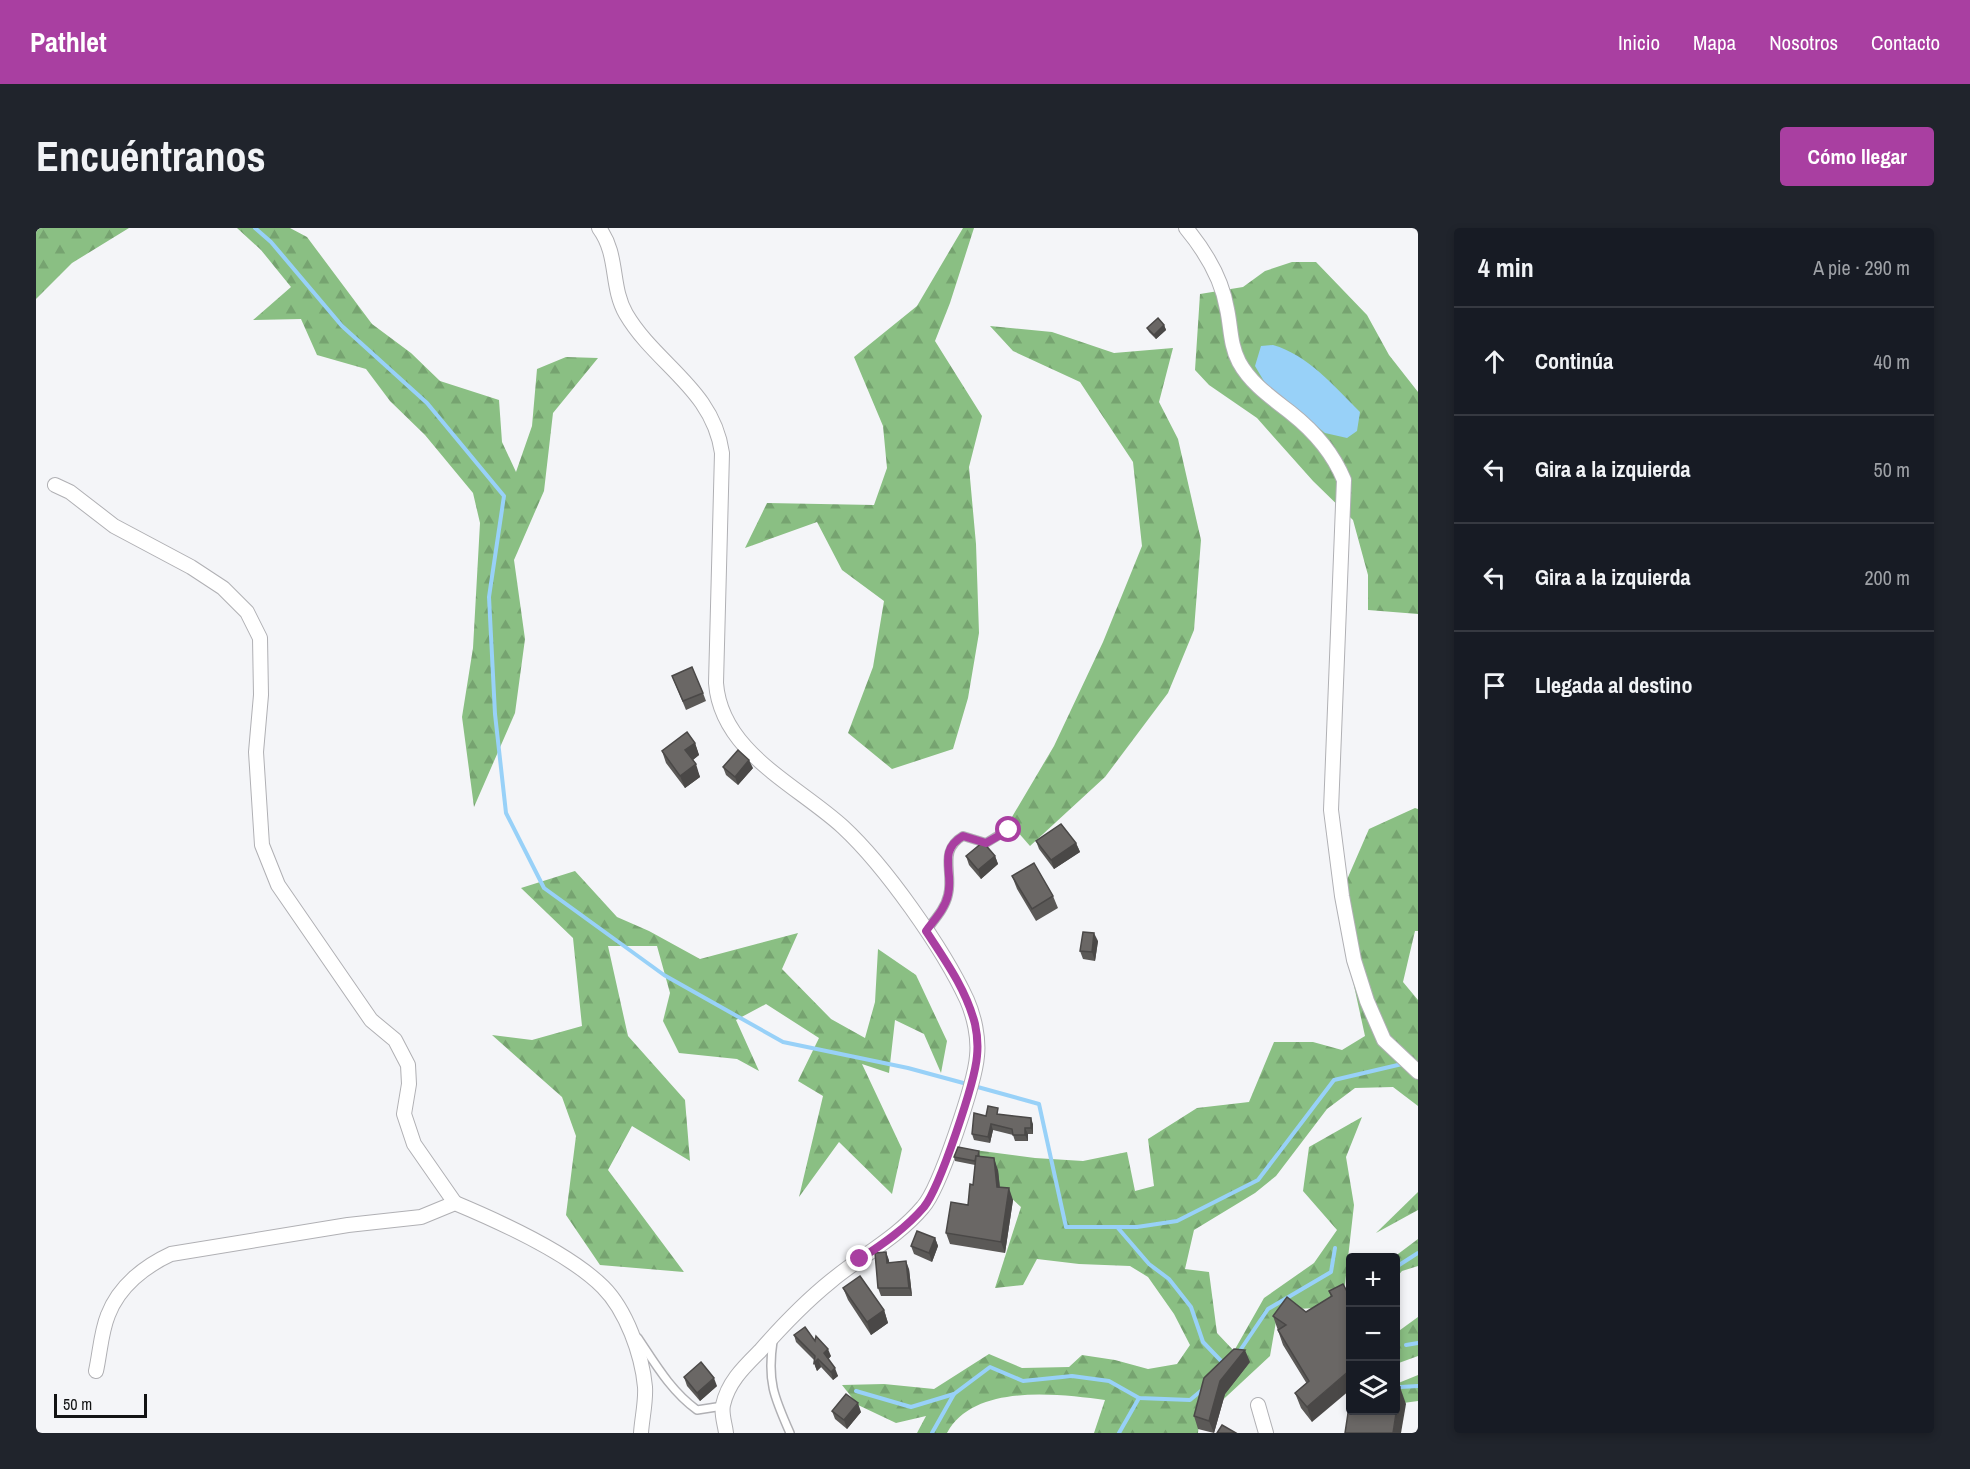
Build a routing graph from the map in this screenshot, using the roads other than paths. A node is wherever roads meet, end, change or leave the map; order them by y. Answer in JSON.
{"nodes":[{"id":1,"x":599,"y":228,"type":"edge"},
{"id":2,"x":1186,"y":228,"type":"edge"},
{"id":3,"x":55,"y":485,"type":"dead end"},
{"id":4,"x":1009,"y":830,"type":"dead end"},
{"id":5,"x":926,"y":931,"type":"junction"},
{"id":6,"x":1418,"y":1072,"type":"edge"},
{"id":7,"x":455,"y":1203,"type":"junction"},
{"id":8,"x":619,"y":1309,"type":"junction"},
{"id":9,"x":774,"y":1336,"type":"junction"},
{"id":10,"x":96,"y":1371,"type":"dead end"},
{"id":11,"x":1258,"y":1405,"type":"dead end"},
{"id":12,"x":723,"y":1406,"type":"junction"},
{"id":13,"x":641,"y":1433,"type":"edge"},
{"id":14,"x":726,"y":1433,"type":"edge"},
{"id":15,"x":790,"y":1433,"type":"edge"},
{"id":16,"x":1266,"y":1433,"type":"edge"}],
"edges":[{"from":1,"to":5,"type":"street"},
{"from":2,"to":6,"type":"street"},
{"from":3,"to":7,"type":"street"},
{"from":4,"to":5,"type":"lane"},
{"from":5,"to":9,"type":"street"},
{"from":7,"to":8,"type":"street"},
{"from":7,"to":10,"type":"street"},
{"from":8,"to":12,"type":"lane"},
{"from":8,"to":13,"type":"street"},
{"from":9,"to":12,"type":"street"},
{"from":9,"to":15,"type":"lane"},
{"from":11,"to":16,"type":"street"},
{"from":12,"to":14,"type":"street"}]}
